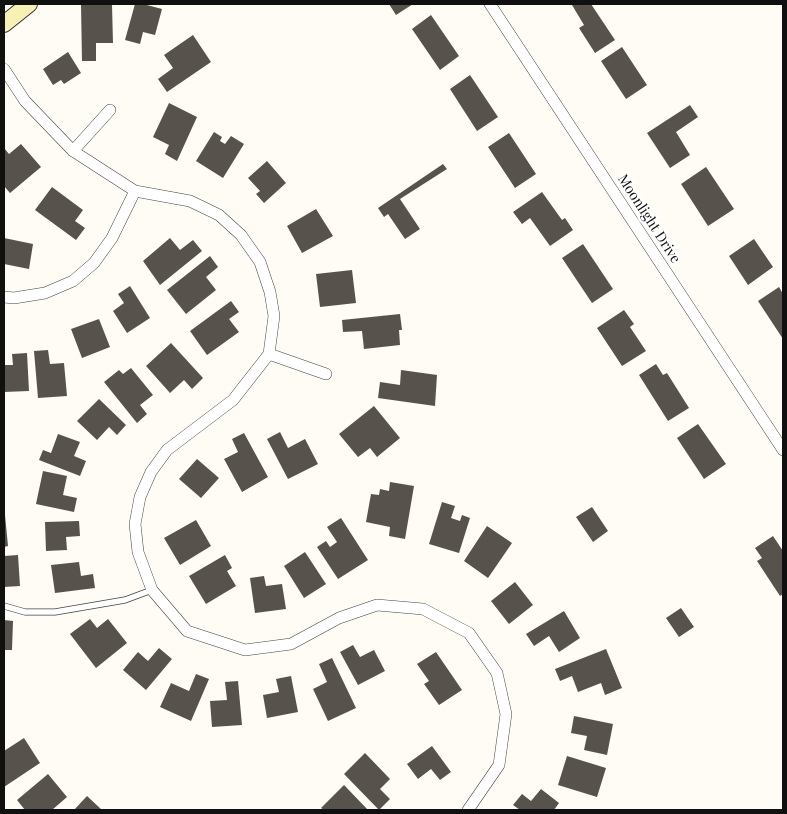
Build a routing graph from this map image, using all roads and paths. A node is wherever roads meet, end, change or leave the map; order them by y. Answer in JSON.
{"nodes":[{"id":1,"x":29,"y":4,"type":"edge"},
{"id":2,"x":490,"y":4,"type":"edge"},
{"id":3,"x":4,"y":24,"type":"edge"},
{"id":4,"x":4,"y":68,"type":"edge"},
{"id":5,"x":110,"y":110,"type":"dead end"},
{"id":6,"x":73,"y":151,"type":"junction"},
{"id":7,"x":135,"y":191,"type":"junction"},
{"id":8,"x":4,"y":297,"type":"edge"},
{"id":9,"x":269,"y":354,"type":"junction"},
{"id":10,"x":326,"y":374,"type":"dead end"},
{"id":11,"x":783,"y":450,"type":"edge"},
{"id":12,"x":152,"y":590,"type":"junction"},
{"id":13,"x":4,"y":606,"type":"edge"},
{"id":14,"x":468,"y":810,"type":"edge"}],
"edges":[{"from":1,"to":3,"type":"main road"},
{"from":2,"to":11,"type":"street","name":"Moonlight Drive"},
{"from":4,"to":6,"type":"street"},
{"from":5,"to":6,"type":"street"},
{"from":6,"to":7,"type":"street"},
{"from":7,"to":8,"type":"street"},
{"from":7,"to":9,"type":"street"},
{"from":9,"to":10,"type":"street"},
{"from":9,"to":12,"type":"street"},
{"from":12,"to":13,"type":"lane"},
{"from":12,"to":14,"type":"street"}]}
